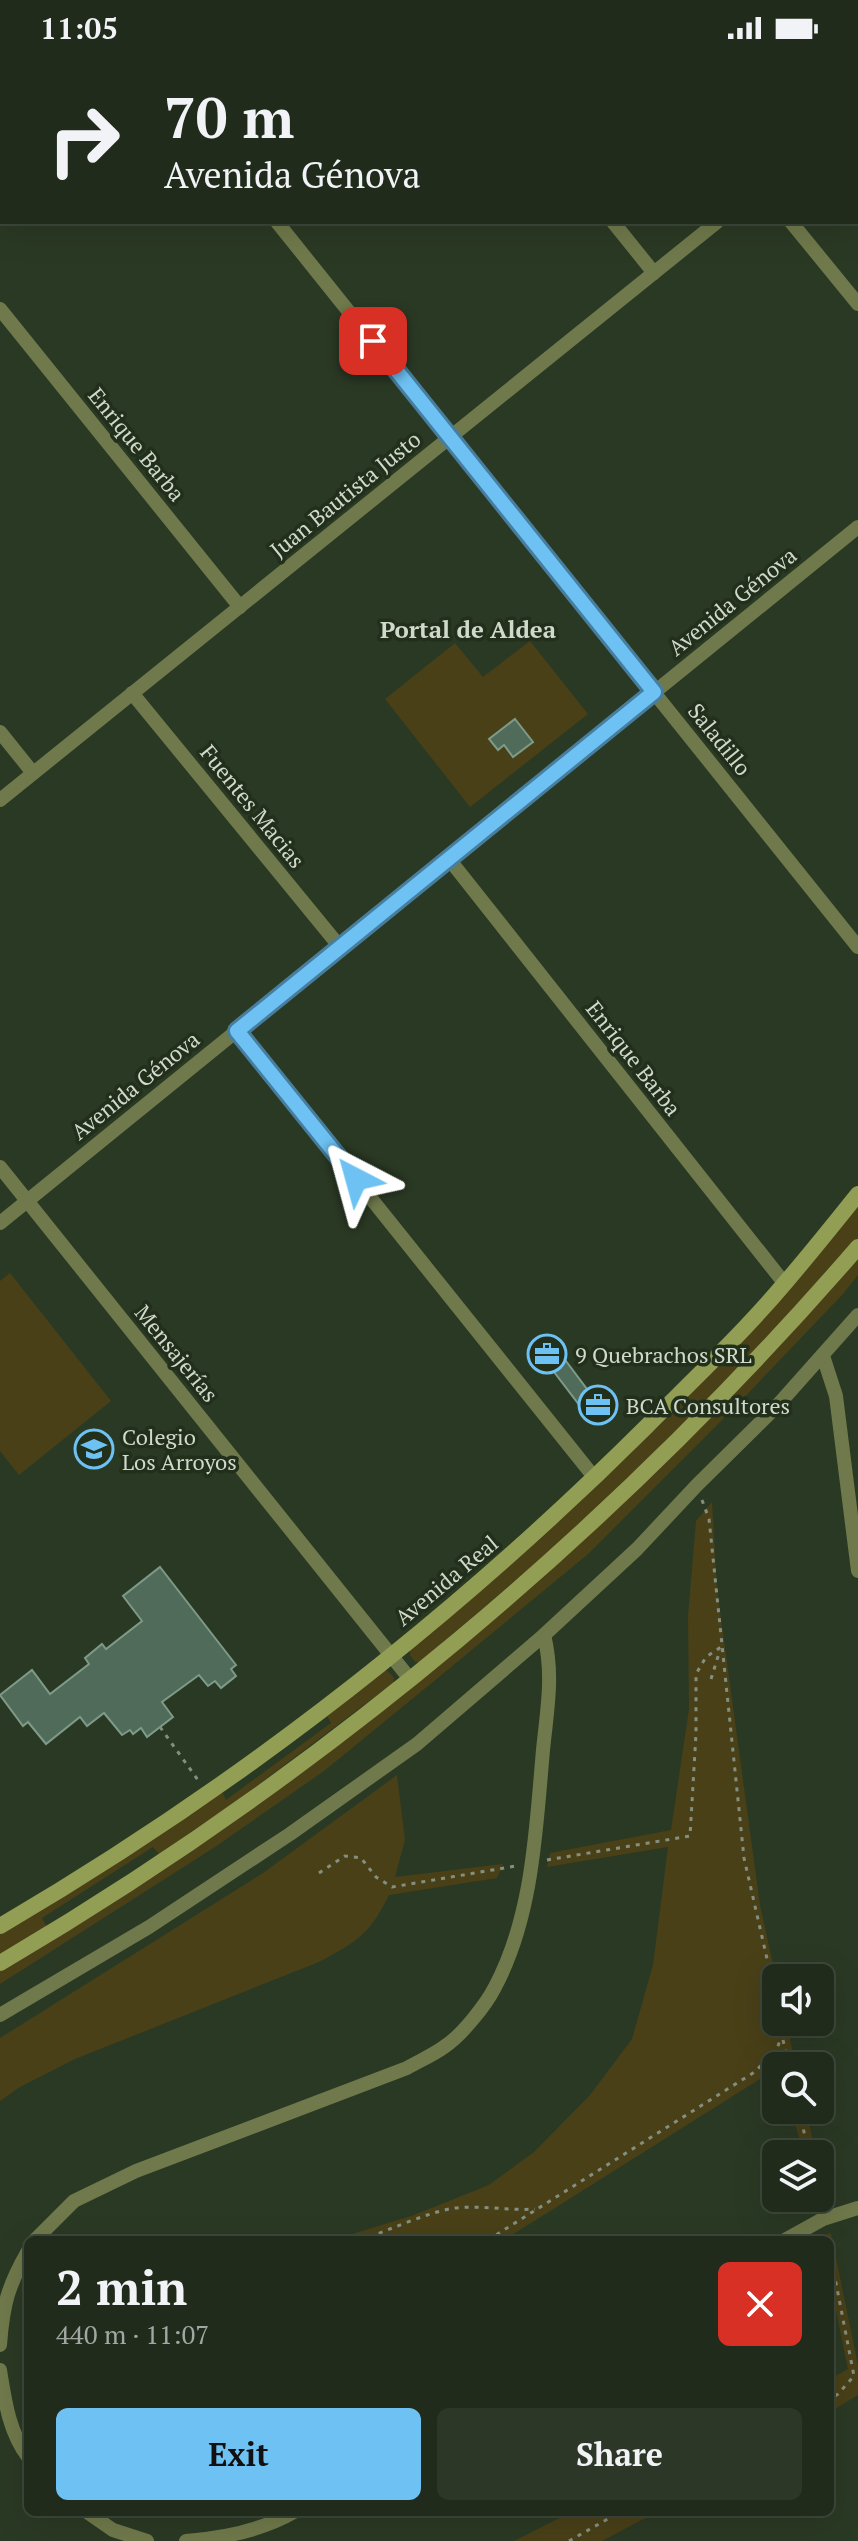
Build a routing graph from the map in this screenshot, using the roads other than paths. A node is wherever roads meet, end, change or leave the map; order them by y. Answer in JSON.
{"nodes":[{"id":1,"x":279,"y":224,"type":"edge"},
{"id":2,"x":615,"y":224,"type":"edge"},
{"id":3,"x":715,"y":224,"type":"edge"},
{"id":4,"x":793,"y":224,"type":"edge"},
{"id":5,"x":654,"y":273,"type":"junction"},
{"id":6,"x":858,"y":304,"type":"edge"},
{"id":7,"x":0,"y":309,"type":"edge"},
{"id":8,"x":450,"y":437,"type":"junction"},
{"id":9,"x":858,"y":527,"type":"edge"},
{"id":10,"x":240,"y":607,"type":"junction"},
{"id":11,"x":654,"y":692,"type":"junction"},
{"id":12,"x":132,"y":693,"type":"junction"},
{"id":13,"x":0,"y":732,"type":"edge"},
{"id":14,"x":33,"y":773,"type":"junction"},
{"id":15,"x":0,"y":800,"type":"edge"},
{"id":16,"x":449,"y":859,"type":"junction"},
{"id":17,"x":340,"y":947,"type":"junction"},
{"id":18,"x":858,"y":947,"type":"edge"},
{"id":19,"x":237,"y":1031,"type":"junction"},
{"id":20,"x":0,"y":1167,"type":"edge"},
{"id":21,"x":858,"y":1194,"type":"edge"},
{"id":22,"x":27,"y":1201,"type":"junction"},
{"id":23,"x":0,"y":1223,"type":"edge"},
{"id":24,"x":858,"y":1247,"type":"edge"},
{"id":25,"x":785,"y":1284,"type":"junction"},
{"id":26,"x":858,"y":1315,"type":"edge"},
{"id":27,"x":823,"y":1356,"type":"junction"},
{"id":28,"x":594,"y":1477,"type":"junction"},
{"id":29,"x":858,"y":1571,"type":"edge"},
{"id":30,"x":544,"y":1635,"type":"junction"},
{"id":31,"x":392,"y":1655,"type":"junction"},
{"id":32,"x":410,"y":1679,"type":"junction"},
{"id":33,"x":0,"y":1926,"type":"edge"},
{"id":34,"x":0,"y":1963,"type":"edge"},
{"id":35,"x":0,"y":2015,"type":"edge"},
{"id":36,"x":858,"y":2208,"type":"edge"},
{"id":37,"x":39,"y":2236,"type":"edge"},
{"id":38,"x":792,"y":2236,"type":"edge"},
{"id":39,"x":24,"y":2258,"type":"edge"},
{"id":40,"x":0,"y":2345,"type":"edge"},
{"id":41,"x":0,"y":2370,"type":"edge"},
{"id":42,"x":24,"y":2452,"type":"edge"},
{"id":43,"x":93,"y":2516,"type":"edge"},
{"id":44,"x":287,"y":2516,"type":"edge"},
{"id":45,"x":147,"y":2541,"type":"edge"},
{"id":46,"x":186,"y":2541,"type":"edge"}],
"edges":[{"from":1,"to":8,"type":"street","name":"Saladillo"},
{"from":2,"to":5,"type":"street"},
{"from":3,"to":5,"type":"street","name":"Juan Bautista Justo"},
{"from":4,"to":6,"type":"street"},
{"from":5,"to":8,"type":"street","name":"Juan Bautista Justo"},
{"from":7,"to":10,"type":"street","name":"Enrique Barba"},
{"from":8,"to":10,"type":"street","name":"Juan Bautista Justo"},
{"from":8,"to":11,"type":"street","name":"Saladillo"},
{"from":9,"to":11,"type":"street","name":"Avenida Génova"},
{"from":10,"to":12,"type":"street","name":"Juan Bautista Justo"},
{"from":11,"to":16,"type":"street","name":"Avenida Génova"},
{"from":11,"to":18,"type":"street","name":"Saladillo"},
{"from":12,"to":14,"type":"street","name":"Juan Bautista Justo"},
{"from":12,"to":17,"type":"street","name":"Fuentes Macias"},
{"from":13,"to":14,"type":"street"},
{"from":14,"to":15,"type":"street","name":"Juan Bautista Justo"},
{"from":16,"to":17,"type":"street","name":"Avenida Génova"},
{"from":16,"to":25,"type":"street","name":"Enrique Barba"},
{"from":17,"to":19,"type":"street","name":"Avenida Génova"},
{"from":19,"to":22,"type":"street","name":"Avenida Génova"},
{"from":19,"to":28,"type":"street"},
{"from":20,"to":22,"type":"street","name":"Mensajerías"},
{"from":21,"to":25,"type":"main road","name":"Avenida Real"},
{"from":22,"to":23,"type":"street","name":"Avenida Génova"},
{"from":22,"to":31,"type":"street","name":"Mensajerías"},
{"from":24,"to":32,"type":"main road"},
{"from":25,"to":28,"type":"main road","name":"Avenida Real"},
{"from":26,"to":27,"type":"street"},
{"from":27,"to":29,"type":"street"},
{"from":27,"to":30,"type":"street"},
{"from":28,"to":31,"type":"main road","name":"Avenida Real"},
{"from":30,"to":35,"type":"street"},
{"from":30,"to":37,"type":"street"},
{"from":31,"to":32,"type":"street","name":"Mensajerías"},
{"from":31,"to":33,"type":"main road","name":"Avenida Real"},
{"from":32,"to":34,"type":"main road"},
{"from":36,"to":38,"type":"street"},
{"from":39,"to":40,"type":"street"},
{"from":41,"to":42,"type":"street"},
{"from":43,"to":45,"type":"street"},
{"from":44,"to":46,"type":"street"}]}
